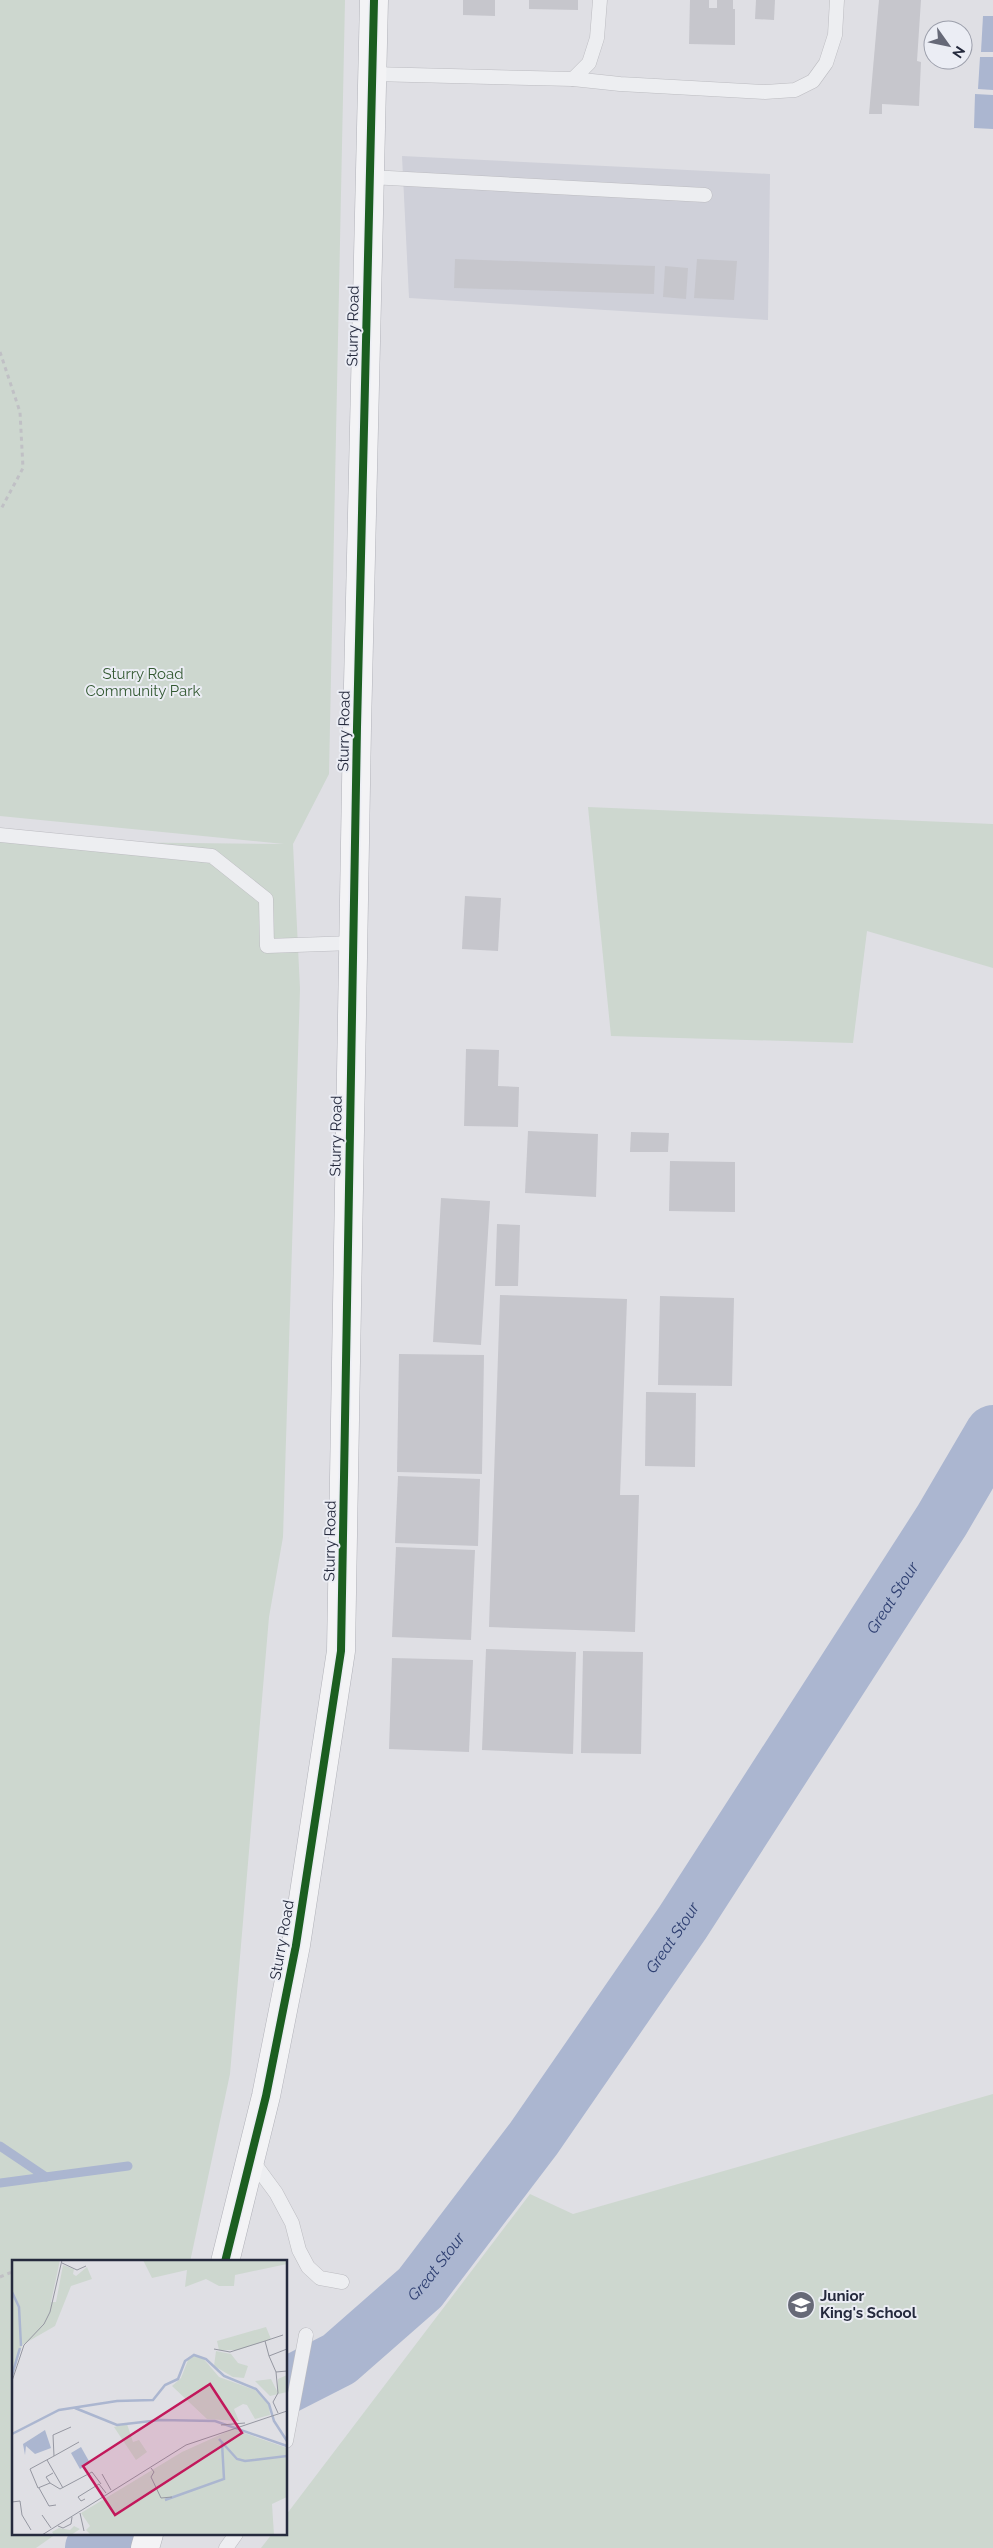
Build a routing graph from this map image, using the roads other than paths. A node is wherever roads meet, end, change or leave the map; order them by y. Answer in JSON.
{"nodes":[{"id":1,"x":374,"y":0,"type":"edge"},
{"id":2,"x":600,"y":0,"type":"edge"},
{"id":3,"x":837,"y":0,"type":"edge"},
{"id":4,"x":372,"y":74,"type":"junction"},
{"id":5,"x":573,"y":79,"type":"junction"},
{"id":6,"x":370,"y":177,"type":"junction"},
{"id":7,"x":705,"y":195,"type":"dead end"},
{"id":8,"x":0,"y":834,"type":"edge"},
{"id":9,"x":353,"y":943,"type":"junction"},
{"id":10,"x":250,"y":2158,"type":"junction"},
{"id":11,"x":225,"y":2260,"type":"edge"},
{"id":12,"x":342,"y":2282,"type":"dead end"},
{"id":13,"x":306,"y":2334,"type":"dead end"},
{"id":14,"x":288,"y":2429,"type":"edge"},
{"id":15,"x":235,"y":2536,"type":"edge"},
{"id":16,"x":226,"y":2548,"type":"edge"}],
"edges":[{"from":1,"to":4,"type":"highway","name":"Sturry Road"},
{"from":2,"to":5,"type":"lane"},
{"from":3,"to":5,"type":"lane"},
{"from":4,"to":5,"type":"lane"},
{"from":4,"to":6,"type":"highway","name":"Sturry Road"},
{"from":6,"to":7,"type":"lane"},
{"from":6,"to":9,"type":"highway","name":"Sturry Road"},
{"from":8,"to":9,"type":"lane"},
{"from":9,"to":10,"type":"highway","name":"Sturry Road"},
{"from":10,"to":11,"type":"highway","name":"Sturry Road"},
{"from":10,"to":12,"type":"lane"},
{"from":13,"to":14,"type":"lane"},
{"from":15,"to":16,"type":"lane"}]}
